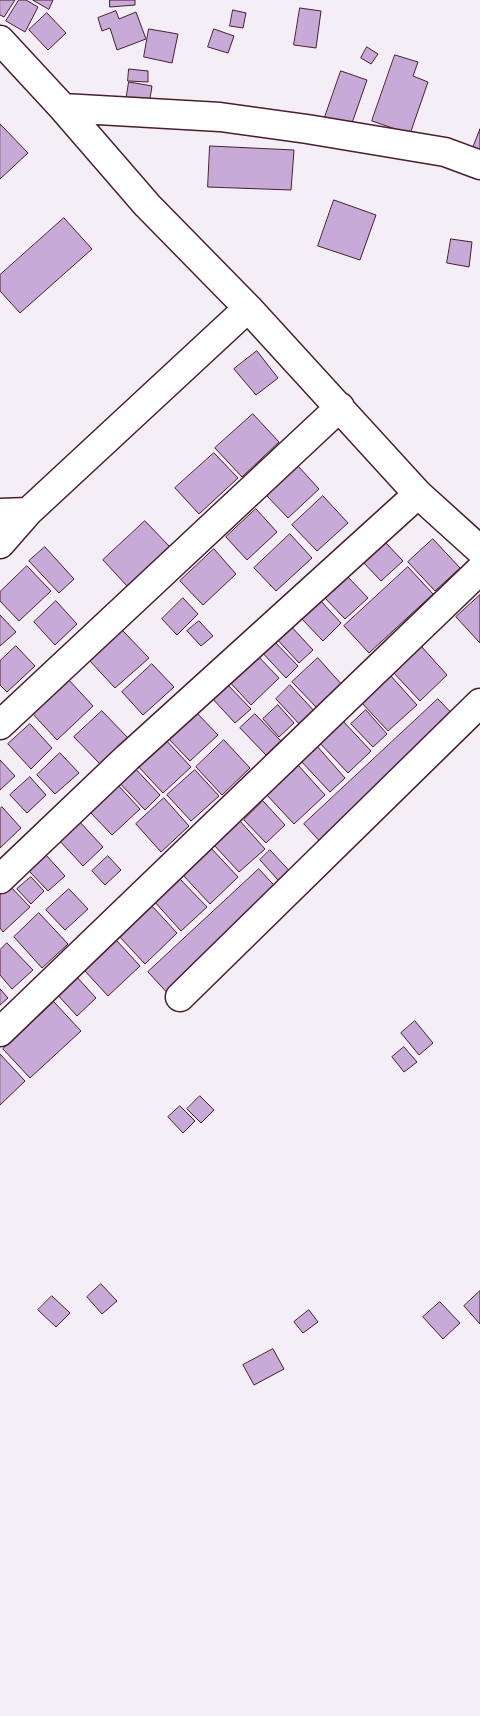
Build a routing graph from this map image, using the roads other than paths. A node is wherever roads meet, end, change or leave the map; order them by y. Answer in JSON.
{"nodes":[{"id":1,"x":1,"y":43,"type":"edge"},
{"id":2,"x":63,"y":108,"type":"junction"},
{"id":3,"x":480,"y":165,"type":"edge"},
{"id":4,"x":248,"y":308,"type":"junction"},
{"id":5,"x":340,"y":406,"type":"junction"},
{"id":6,"x":418,"y":494,"type":"junction"},
{"id":7,"x":28,"y":512,"type":"junction"},
{"id":8,"x":0,"y":514,"type":"edge"},
{"id":9,"x":0,"y":544,"type":"edge"},
{"id":10,"x":480,"y":550,"type":"edge"},
{"id":11,"x":480,"y":570,"type":"edge"},
{"id":12,"x":480,"y":703,"type":"edge"},
{"id":13,"x":0,"y":725,"type":"edge"},
{"id":14,"x":0,"y":878,"type":"edge"},
{"id":15,"x":180,"y":997,"type":"dead end"},
{"id":16,"x":0,"y":1032,"type":"edge"}],
"edges":[{"from":1,"to":2,"type":"street"},
{"from":2,"to":3,"type":"street"},
{"from":2,"to":4,"type":"street"},
{"from":4,"to":5,"type":"street"},
{"from":4,"to":7,"type":"street"},
{"from":5,"to":6,"type":"street"},
{"from":5,"to":13,"type":"street"},
{"from":6,"to":10,"type":"street"},
{"from":6,"to":14,"type":"street"},
{"from":7,"to":8,"type":"street"},
{"from":7,"to":9,"type":"street"},
{"from":11,"to":16,"type":"street"},
{"from":12,"to":15,"type":"street"}]}
